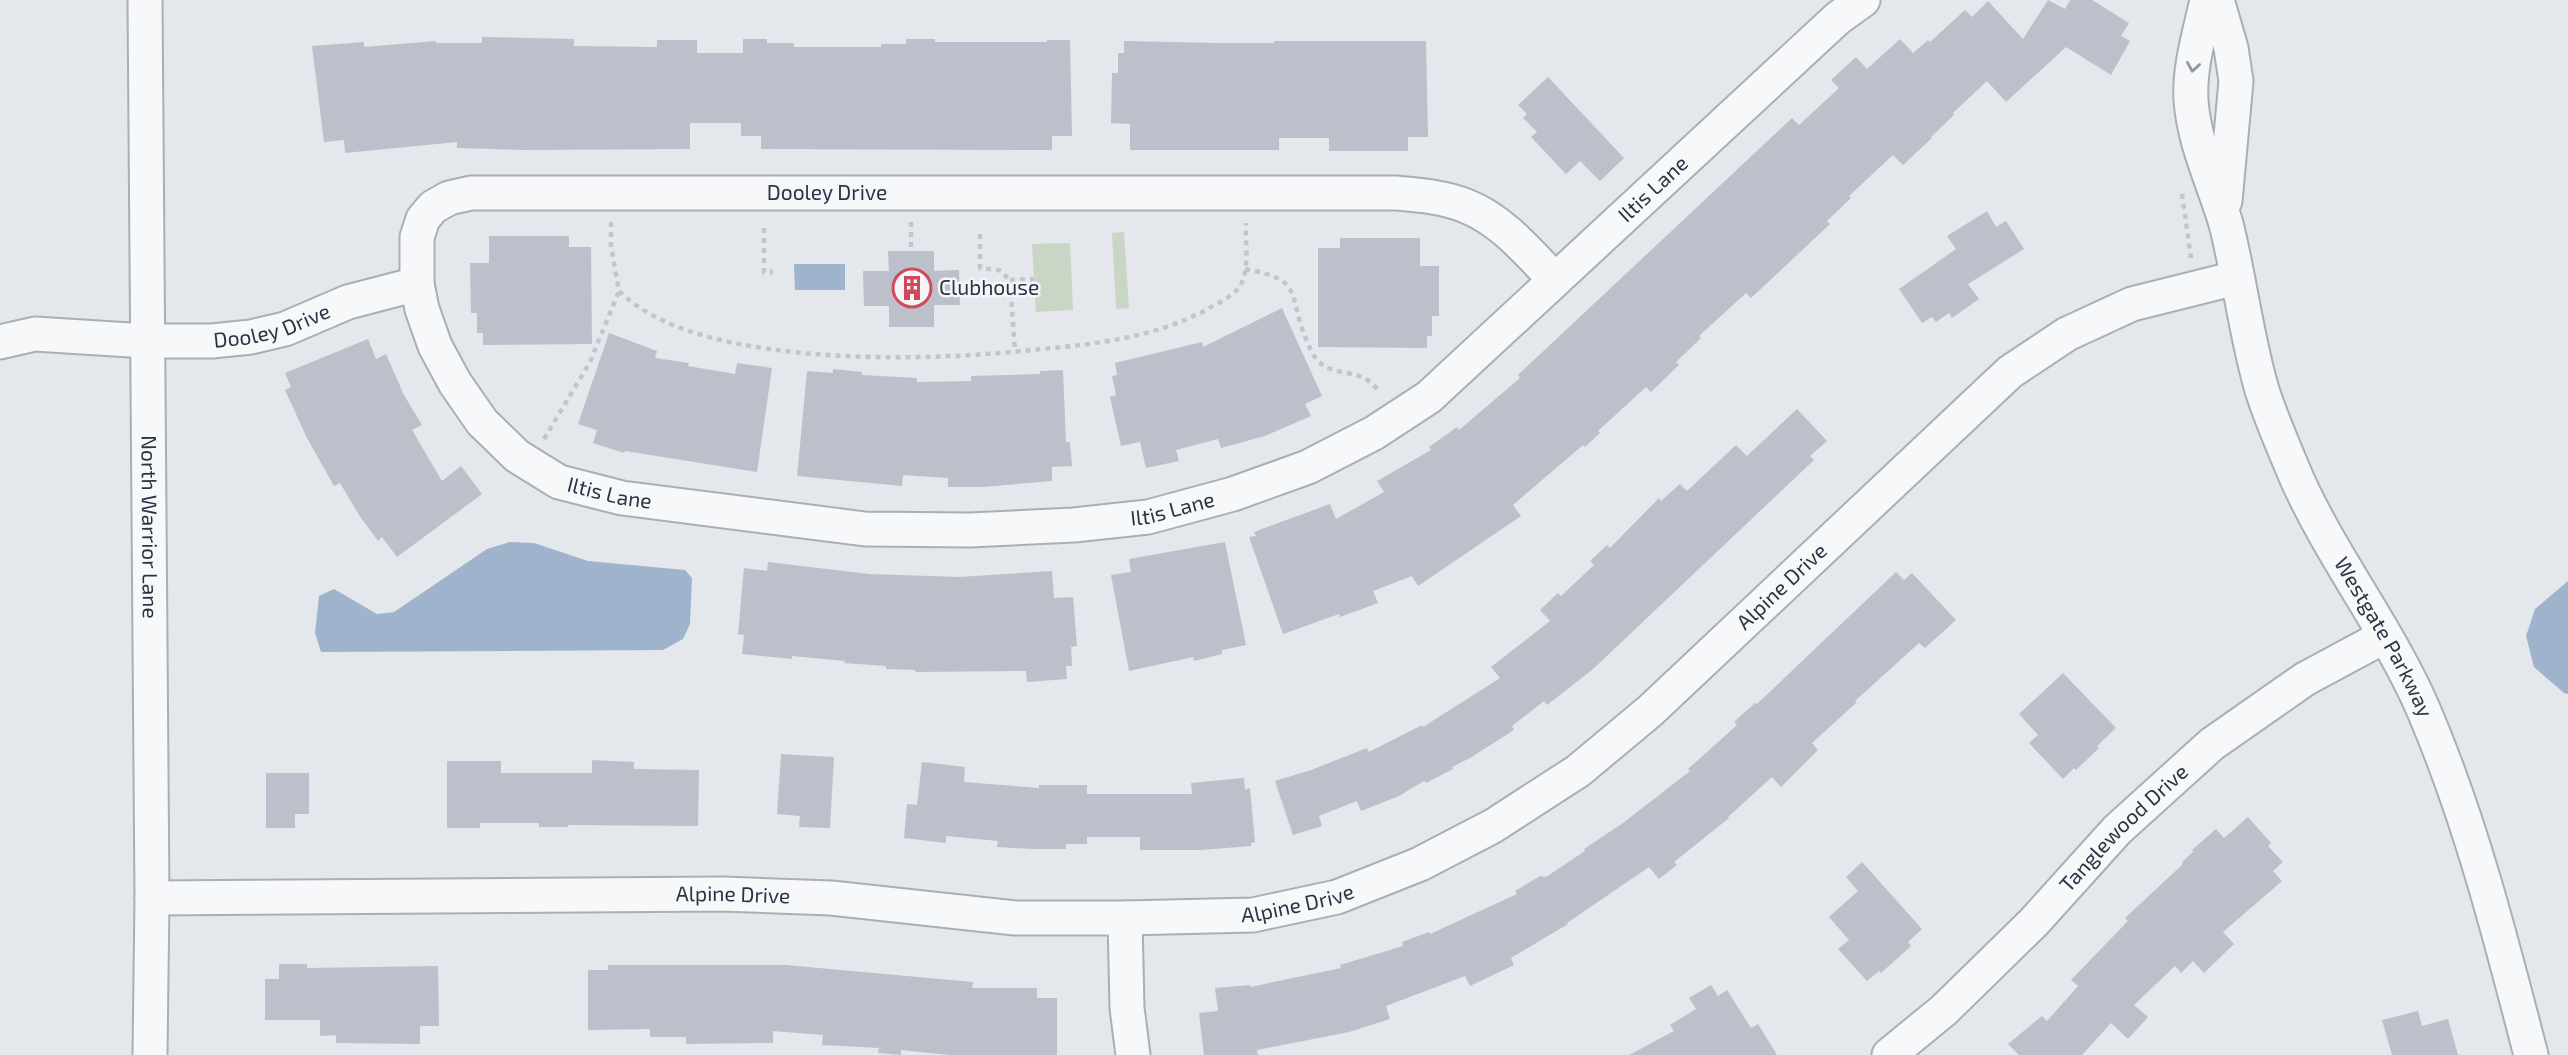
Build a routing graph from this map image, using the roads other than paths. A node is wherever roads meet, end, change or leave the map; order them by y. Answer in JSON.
{"nodes":[{"id":1,"x":145,"y":0,"type":"edge"},
{"id":2,"x":1863,"y":0,"type":"edge"},
{"id":3,"x":2207,"y":0,"type":"edge"},
{"id":4,"x":2217,"y":0,"type":"edge"},
{"id":5,"x":2226,"y":225,"type":"junction"},
{"id":6,"x":2236,"y":278,"type":"junction"},
{"id":7,"x":1555,"y":280,"type":"junction"},
{"id":8,"x":417,"y":284,"type":"junction"},
{"id":9,"x":146,"y":341,"type":"junction"},
{"id":10,"x":0,"y":342,"type":"edge"},
{"id":11,"x":2385,"y":636,"type":"junction"},
{"id":12,"x":152,"y":898,"type":"junction"},
{"id":13,"x":1125,"y":918,"type":"junction"},
{"id":14,"x":150,"y":1055,"type":"edge"},
{"id":15,"x":1133,"y":1055,"type":"edge"},
{"id":16,"x":1889,"y":1055,"type":"edge"},
{"id":17,"x":2531,"y":1055,"type":"edge"}],
"edges":[{"from":1,"to":9,"type":"street","name":"North Warrior Lane"},
{"from":2,"to":7,"type":"street","name":"Iltis Lane"},
{"from":3,"to":5,"type":"street","name":"Westgate Parkway","one_way":true},
{"from":4,"to":5,"type":"street","name":"Westgate Parkway"},
{"from":5,"to":6,"type":"street","name":"Westgate Parkway"},
{"from":6,"to":11,"type":"street","name":"Westgate Parkway"},
{"from":6,"to":13,"type":"street","name":"Alpine Drive"},
{"from":7,"to":8,"type":"street","name":"Dooley Drive"},
{"from":7,"to":8,"type":"street","name":"Iltis Lane"},
{"from":8,"to":9,"type":"street","name":"Dooley Drive"},
{"from":9,"to":10,"type":"street","name":"Dooley Drive"},
{"from":9,"to":12,"type":"street","name":"North Warrior Lane"},
{"from":11,"to":16,"type":"street","name":"Tanglewood Drive"},
{"from":11,"to":17,"type":"street","name":"Westgate Parkway"},
{"from":12,"to":13,"type":"street","name":"Alpine Drive"},
{"from":12,"to":14,"type":"street","name":"North Warrior Lane"},
{"from":13,"to":15,"type":"street"}]}
